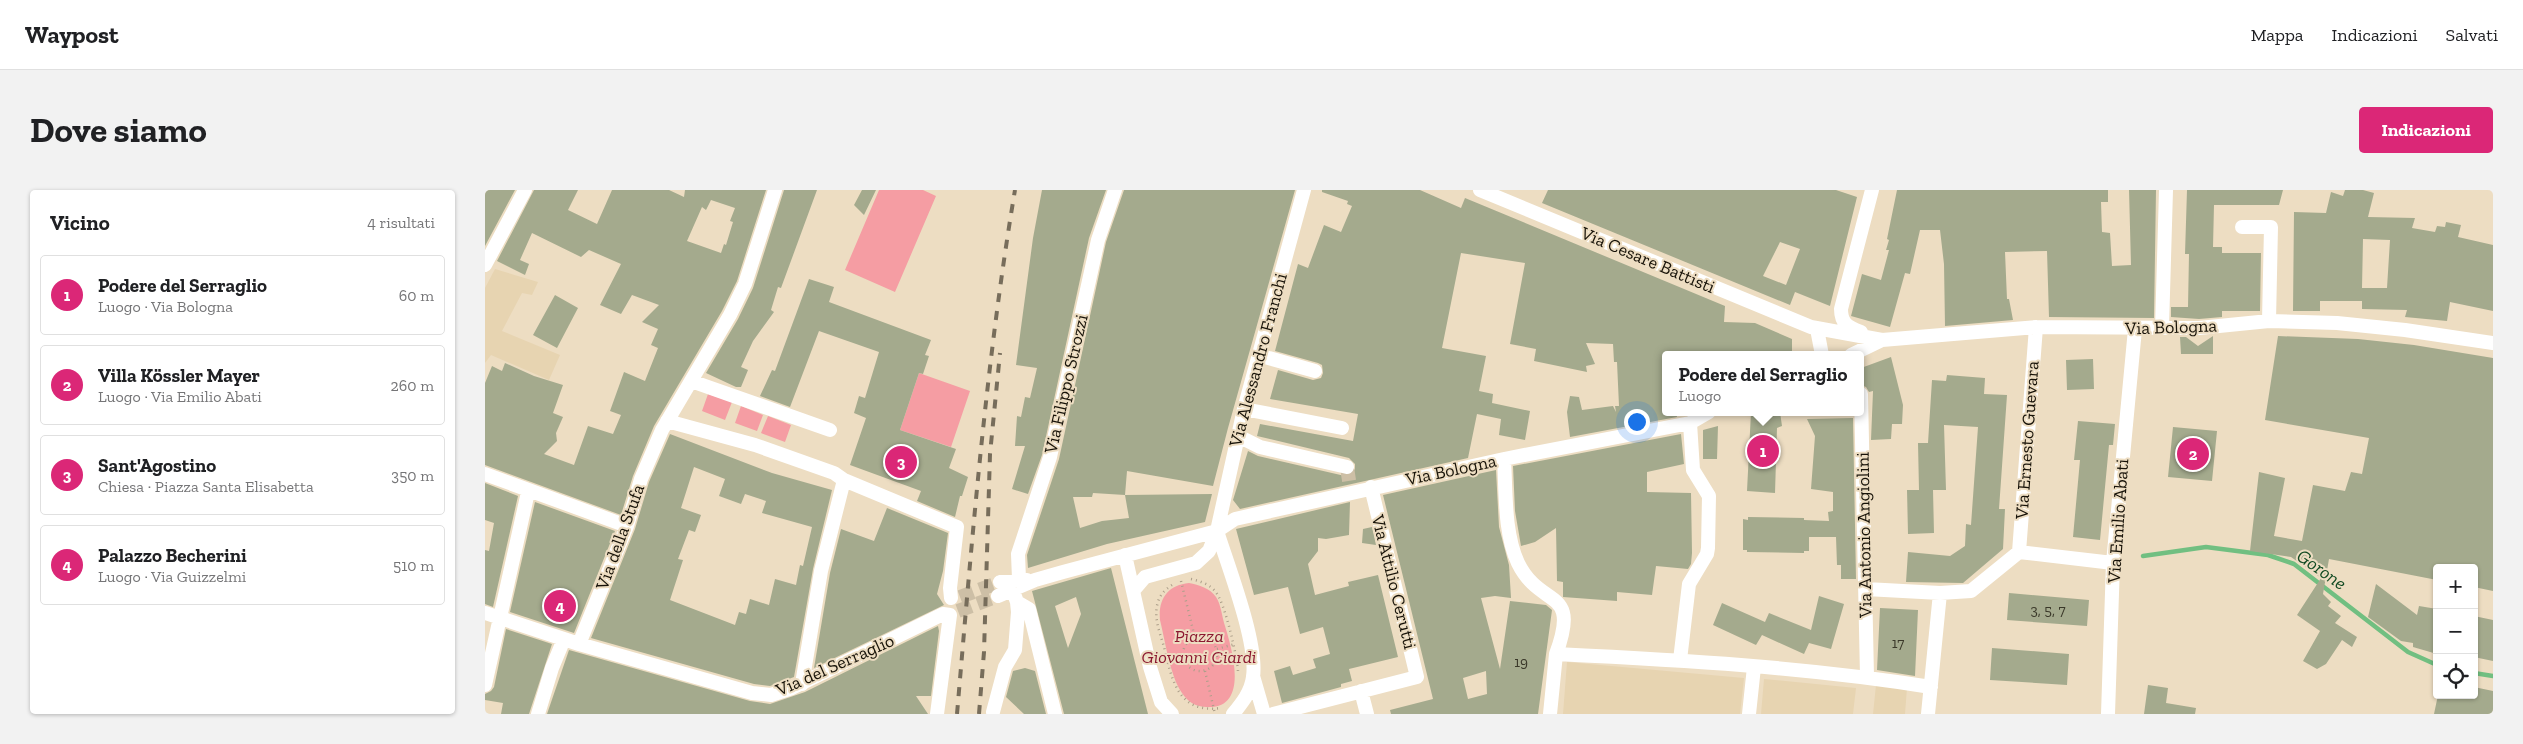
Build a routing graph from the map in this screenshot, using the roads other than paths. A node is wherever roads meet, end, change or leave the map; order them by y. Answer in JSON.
{"nodes":[{"id":1,"x":525,"y":190,"type":"edge"},
{"id":2,"x":775,"y":190,"type":"edge"},
{"id":3,"x":1115,"y":190,"type":"edge"},
{"id":4,"x":1304,"y":190,"type":"edge"},
{"id":5,"x":1480,"y":190,"type":"edge"},
{"id":6,"x":1872,"y":190,"type":"edge"},
{"id":7,"x":2166,"y":190,"type":"edge"},
{"id":8,"x":2242,"y":226,"type":"dead end"},
{"id":9,"x":485,"y":265,"type":"edge"},
{"id":10,"x":2269,"y":322,"type":"junction"},
{"id":11,"x":2036,"y":327,"type":"junction"},
{"id":12,"x":2162,"y":328,"type":"junction"},
{"id":13,"x":1817,"y":329,"type":"junction"},
{"id":14,"x":2135,"y":329,"type":"junction"},
{"id":15,"x":1882,"y":340,"type":"junction"},
{"id":16,"x":2493,"y":343,"type":"edge"},
{"id":17,"x":1821,"y":351,"type":"edge"},
{"id":18,"x":1859,"y":351,"type":"edge"},
{"id":19,"x":1258,"y":356,"type":"junction"},
{"id":20,"x":1315,"y":371,"type":"dead end"},
{"id":21,"x":691,"y":381,"type":"junction"},
{"id":22,"x":1244,"y":409,"type":"junction"},
{"id":23,"x":1702,"y":416,"type":"edge"},
{"id":24,"x":1862,"y":416,"type":"edge"},
{"id":25,"x":1690,"y":423,"type":"junction"},
{"id":26,"x":665,"y":426,"type":"junction"},
{"id":27,"x":1342,"y":428,"type":"dead end"},
{"id":28,"x":830,"y":430,"type":"dead end"},
{"id":29,"x":1238,"y":436,"type":"junction"},
{"id":30,"x":1504,"y":459,"type":"junction"},
{"id":31,"x":1347,"y":467,"type":"dead end"},
{"id":32,"x":485,"y":474,"type":"edge"},
{"id":33,"x":839,"y":476,"type":"junction"},
{"id":34,"x":1371,"y":487,"type":"junction"},
{"id":35,"x":529,"y":492,"type":"junction"},
{"id":36,"x":627,"y":526,"type":"junction"},
{"id":37,"x":1217,"y":531,"type":"junction"},
{"id":38,"x":1209,"y":551,"type":"junction"},
{"id":39,"x":2019,"y":552,"type":"junction"},
{"id":40,"x":1125,"y":555,"type":"junction"},
{"id":41,"x":2113,"y":563,"type":"junction"},
{"id":42,"x":1145,"y":577,"type":"junction"},
{"id":43,"x":1235,"y":588,"type":"junction"},
{"id":44,"x":999,"y":589,"type":"tunnel mouth"},
{"id":45,"x":1017,"y":590,"type":"junction"},
{"id":46,"x":1866,"y":590,"type":"junction"},
{"id":47,"x":1133,"y":591,"type":"junction"},
{"id":48,"x":1940,"y":594,"type":"junction"},
{"id":49,"x":485,"y":613,"type":"edge"},
{"id":50,"x":950,"y":613,"type":"junction"},
{"id":51,"x":501,"y":617,"type":"junction"},
{"id":52,"x":564,"y":639,"type":"junction"},
{"id":53,"x":579,"y":644,"type":"junction"},
{"id":54,"x":1556,"y":654,"type":"junction"},
{"id":55,"x":1681,"y":660,"type":"junction"},
{"id":56,"x":1754,"y":667,"type":"junction"},
{"id":57,"x":1253,"y":676,"type":"junction"},
{"id":58,"x":1867,"y":676,"type":"junction"},
{"id":59,"x":802,"y":684,"type":"junction"},
{"id":60,"x":485,"y":685,"type":"edge"},
{"id":61,"x":1931,"y":686,"type":"junction"},
{"id":62,"x":1361,"y":692,"type":"junction"},
{"id":63,"x":1160,"y":708,"type":"edge"},
{"id":64,"x":1230,"y":709,"type":"edge"},
{"id":65,"x":993,"y":712,"type":"dead end"},
{"id":66,"x":538,"y":714,"type":"edge"},
{"id":67,"x":937,"y":714,"type":"edge"},
{"id":68,"x":1055,"y":714,"type":"edge"},
{"id":69,"x":1171,"y":714,"type":"edge"},
{"id":70,"x":1264,"y":714,"type":"edge"},
{"id":71,"x":1273,"y":714,"type":"edge"},
{"id":72,"x":1367,"y":714,"type":"edge"},
{"id":73,"x":1550,"y":714,"type":"edge"},
{"id":74,"x":1749,"y":714,"type":"edge"},
{"id":75,"x":1928,"y":714,"type":"edge"},
{"id":76,"x":2108,"y":714,"type":"edge"}],
"edges":[{"from":1,"to":9,"type":"street"},
{"from":2,"to":21,"type":"street","name":"Via della Stufa"},
{"from":3,"to":45,"type":"street","name":"Via Filippo Strozzi"},
{"from":4,"to":19,"type":"street","name":"Via Alessandro Franchi"},
{"from":5,"to":13,"type":"street","name":"Via Cesare Battisti"},
{"from":6,"to":15,"type":"street"},
{"from":7,"to":12,"type":"street"},
{"from":8,"to":10,"type":"street"},
{"from":10,"to":12,"type":"street","name":"Via Bologna"},
{"from":10,"to":16,"type":"street","name":"Via Bologna"},
{"from":11,"to":14,"type":"street","name":"Via Bologna"},
{"from":11,"to":15,"type":"street","name":"Via Bologna"},
{"from":11,"to":39,"type":"street","name":"Via Ernesto Guevara"},
{"from":12,"to":14,"type":"street","name":"Via Bologna"},
{"from":13,"to":15,"type":"street","name":"Via Cesare Battisti"},
{"from":13,"to":17,"type":"street"},
{"from":14,"to":41,"type":"street","name":"Via Emilio Abati"},
{"from":15,"to":18,"type":"street","name":"Via Bologna"},
{"from":19,"to":20,"type":"street"},
{"from":19,"to":22,"type":"street","name":"Via Alessandro Franchi"},
{"from":21,"to":26,"type":"street","name":"Via della Stufa"},
{"from":21,"to":28,"type":"street"},
{"from":22,"to":27,"type":"street"},
{"from":22,"to":29,"type":"street","name":"Via Alessandro Franchi"},
{"from":23,"to":25,"type":"street","name":"Via Bologna"},
{"from":24,"to":46,"type":"street","name":"Via Antonio Angiolini"},
{"from":25,"to":30,"type":"street","name":"Via Bologna"},
{"from":25,"to":55,"type":"street"},
{"from":26,"to":33,"type":"street"},
{"from":26,"to":36,"type":"street","name":"Via della Stufa"},
{"from":29,"to":31,"type":"street"},
{"from":29,"to":37,"type":"street","name":"Via Alessandro Franchi"},
{"from":30,"to":34,"type":"street","name":"Via Bologna"},
{"from":30,"to":54,"type":"street"},
{"from":32,"to":35,"type":"street"},
{"from":33,"to":50,"type":"street"},
{"from":33,"to":59,"type":"street"},
{"from":34,"to":37,"type":"street","name":"Via Bologna"},
{"from":34,"to":62,"type":"street","name":"Via Attilio Cerutti"},
{"from":35,"to":36,"type":"street"},
{"from":35,"to":51,"type":"street"},
{"from":36,"to":53,"type":"street","name":"Via della Stufa"},
{"from":37,"to":38,"type":"street","name":"Via Alessandro Franchi"},
{"from":37,"to":40,"type":"street"},
{"from":37,"to":43,"type":"street"},
{"from":38,"to":42,"type":"street"},
{"from":38,"to":43,"type":"street"},
{"from":39,"to":41,"type":"street"},
{"from":39,"to":48,"type":"street"},
{"from":40,"to":42,"type":"street"},
{"from":40,"to":45,"type":"street"},
{"from":40,"to":47,"type":"street"},
{"from":41,"to":76,"type":"street","name":"Via Emilio Abati"},
{"from":42,"to":47,"type":"street"},
{"from":43,"to":57,"type":"street"},
{"from":44,"to":45,"type":"street"},
{"from":45,"to":65,"type":"street","name":"Via Filippo Strozzi"},
{"from":45,"to":68,"type":"street"},
{"from":46,"to":48,"type":"street"},
{"from":46,"to":58,"type":"street","name":"Via Antonio Angiolini"},
{"from":47,"to":63,"type":"street"},
{"from":48,"to":61,"type":"street"},
{"from":49,"to":51,"type":"street","name":"Via del Serraglio"},
{"from":50,"to":59,"type":"street","name":"Via del Serraglio"},
{"from":50,"to":67,"type":"street"},
{"from":51,"to":52,"type":"street","name":"Via del Serraglio"},
{"from":51,"to":60,"type":"street"},
{"from":52,"to":53,"type":"street","name":"Via del Serraglio"},
{"from":52,"to":66,"type":"street"},
{"from":53,"to":59,"type":"street","name":"Via del Serraglio"},
{"from":54,"to":55,"type":"street"},
{"from":54,"to":73,"type":"street"},
{"from":55,"to":56,"type":"street"},
{"from":56,"to":58,"type":"street"},
{"from":56,"to":74,"type":"street"},
{"from":57,"to":64,"type":"street"},
{"from":57,"to":70,"type":"street"},
{"from":58,"to":61,"type":"street"},
{"from":61,"to":75,"type":"street"},
{"from":62,"to":71,"type":"street"},
{"from":62,"to":72,"type":"street"},
{"from":63,"to":69,"type":"street"}]}
